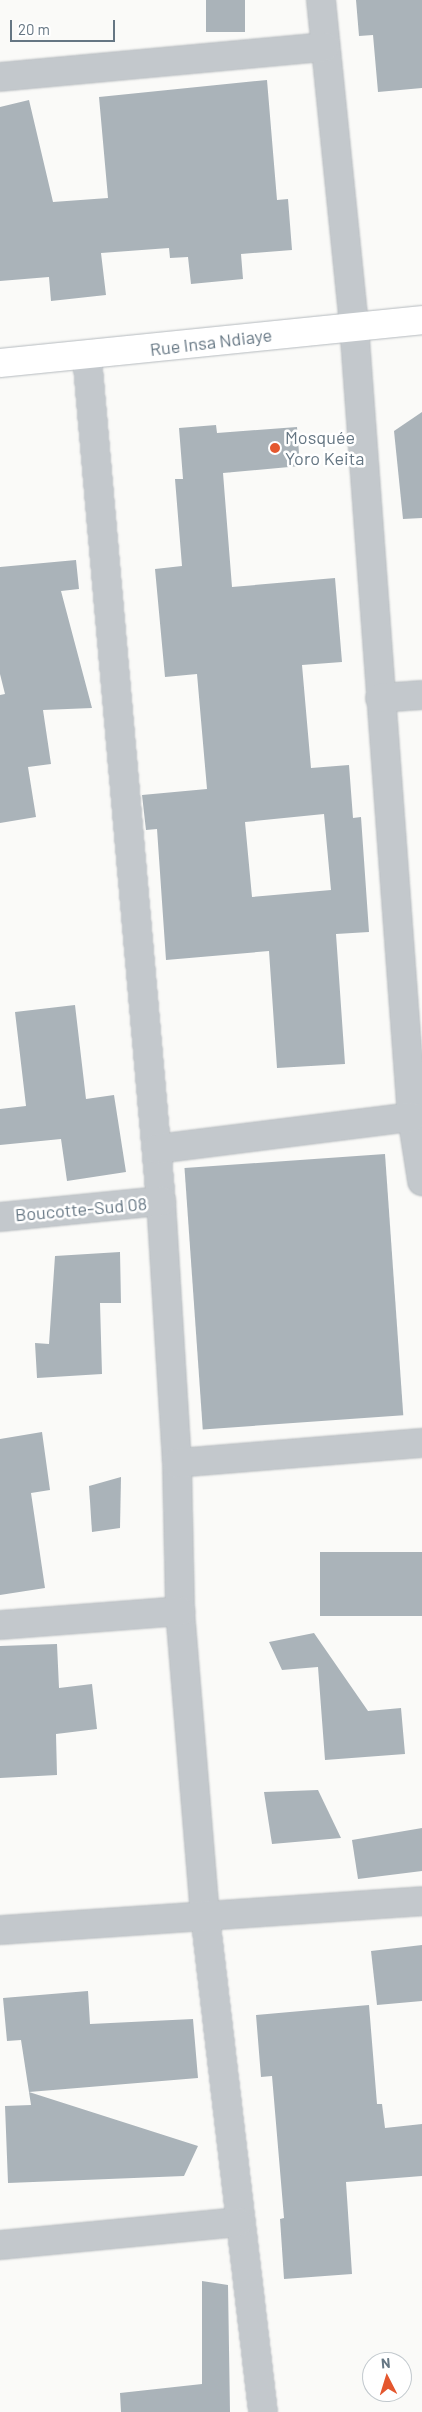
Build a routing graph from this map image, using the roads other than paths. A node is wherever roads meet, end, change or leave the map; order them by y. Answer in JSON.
{"nodes":[{"id":1,"x":321,"y":0,"type":"edge"},
{"id":2,"x":325,"y":47,"type":"junction"},
{"id":3,"x":0,"y":77,"type":"edge"},
{"id":4,"x":422,"y":320,"type":"edge"},
{"id":5,"x":354,"y":325,"type":"junction"},
{"id":6,"x":87,"y":356,"type":"junction"},
{"id":7,"x":0,"y":363,"type":"edge"},
{"id":8,"x":422,"y":695,"type":"edge"},
{"id":9,"x":380,"y":698,"type":"junction"},
{"id":10,"x":412,"y":1117,"type":"junction"},
{"id":11,"x":157,"y":1149,"type":"junction"},
{"id":12,"x":422,"y":1178,"type":"edge"},
{"id":13,"x":161,"y":1201,"type":"junction"},
{"id":14,"x":0,"y":1217,"type":"edge"},
{"id":15,"x":422,"y":1443,"type":"edge"},
{"id":16,"x":177,"y":1464,"type":"junction"},
{"id":17,"x":180,"y":1611,"type":"junction"},
{"id":18,"x":0,"y":1625,"type":"edge"},
{"id":19,"x":422,"y":1901,"type":"edge"},
{"id":20,"x":205,"y":1915,"type":"junction"},
{"id":21,"x":0,"y":1930,"type":"edge"},
{"id":22,"x":238,"y":2222,"type":"junction"},
{"id":23,"x":0,"y":2245,"type":"edge"},
{"id":24,"x":263,"y":2412,"type":"edge"}],
"edges":[{"from":1,"to":2,"type":"street"},
{"from":2,"to":3,"type":"street"},
{"from":2,"to":5,"type":"street"},
{"from":4,"to":5,"type":"main road","name":"Rue Insa Ndiaye"},
{"from":5,"to":6,"type":"main road","name":"Rue Insa Ndiaye"},
{"from":5,"to":9,"type":"street"},
{"from":6,"to":7,"type":"main road","name":"Rue Insa Ndiaye"},
{"from":6,"to":11,"type":"street"},
{"from":8,"to":9,"type":"street"},
{"from":9,"to":10,"type":"street"},
{"from":10,"to":11,"type":"street"},
{"from":10,"to":12,"type":"street"},
{"from":11,"to":13,"type":"street"},
{"from":13,"to":14,"type":"street","name":"Boucotte-Sud 08"},
{"from":13,"to":16,"type":"street"},
{"from":15,"to":16,"type":"street"},
{"from":16,"to":17,"type":"street"},
{"from":17,"to":18,"type":"street"},
{"from":17,"to":20,"type":"street"},
{"from":19,"to":20,"type":"street"},
{"from":20,"to":21,"type":"street"},
{"from":20,"to":22,"type":"street"},
{"from":22,"to":23,"type":"street"},
{"from":22,"to":24,"type":"street"}]}
